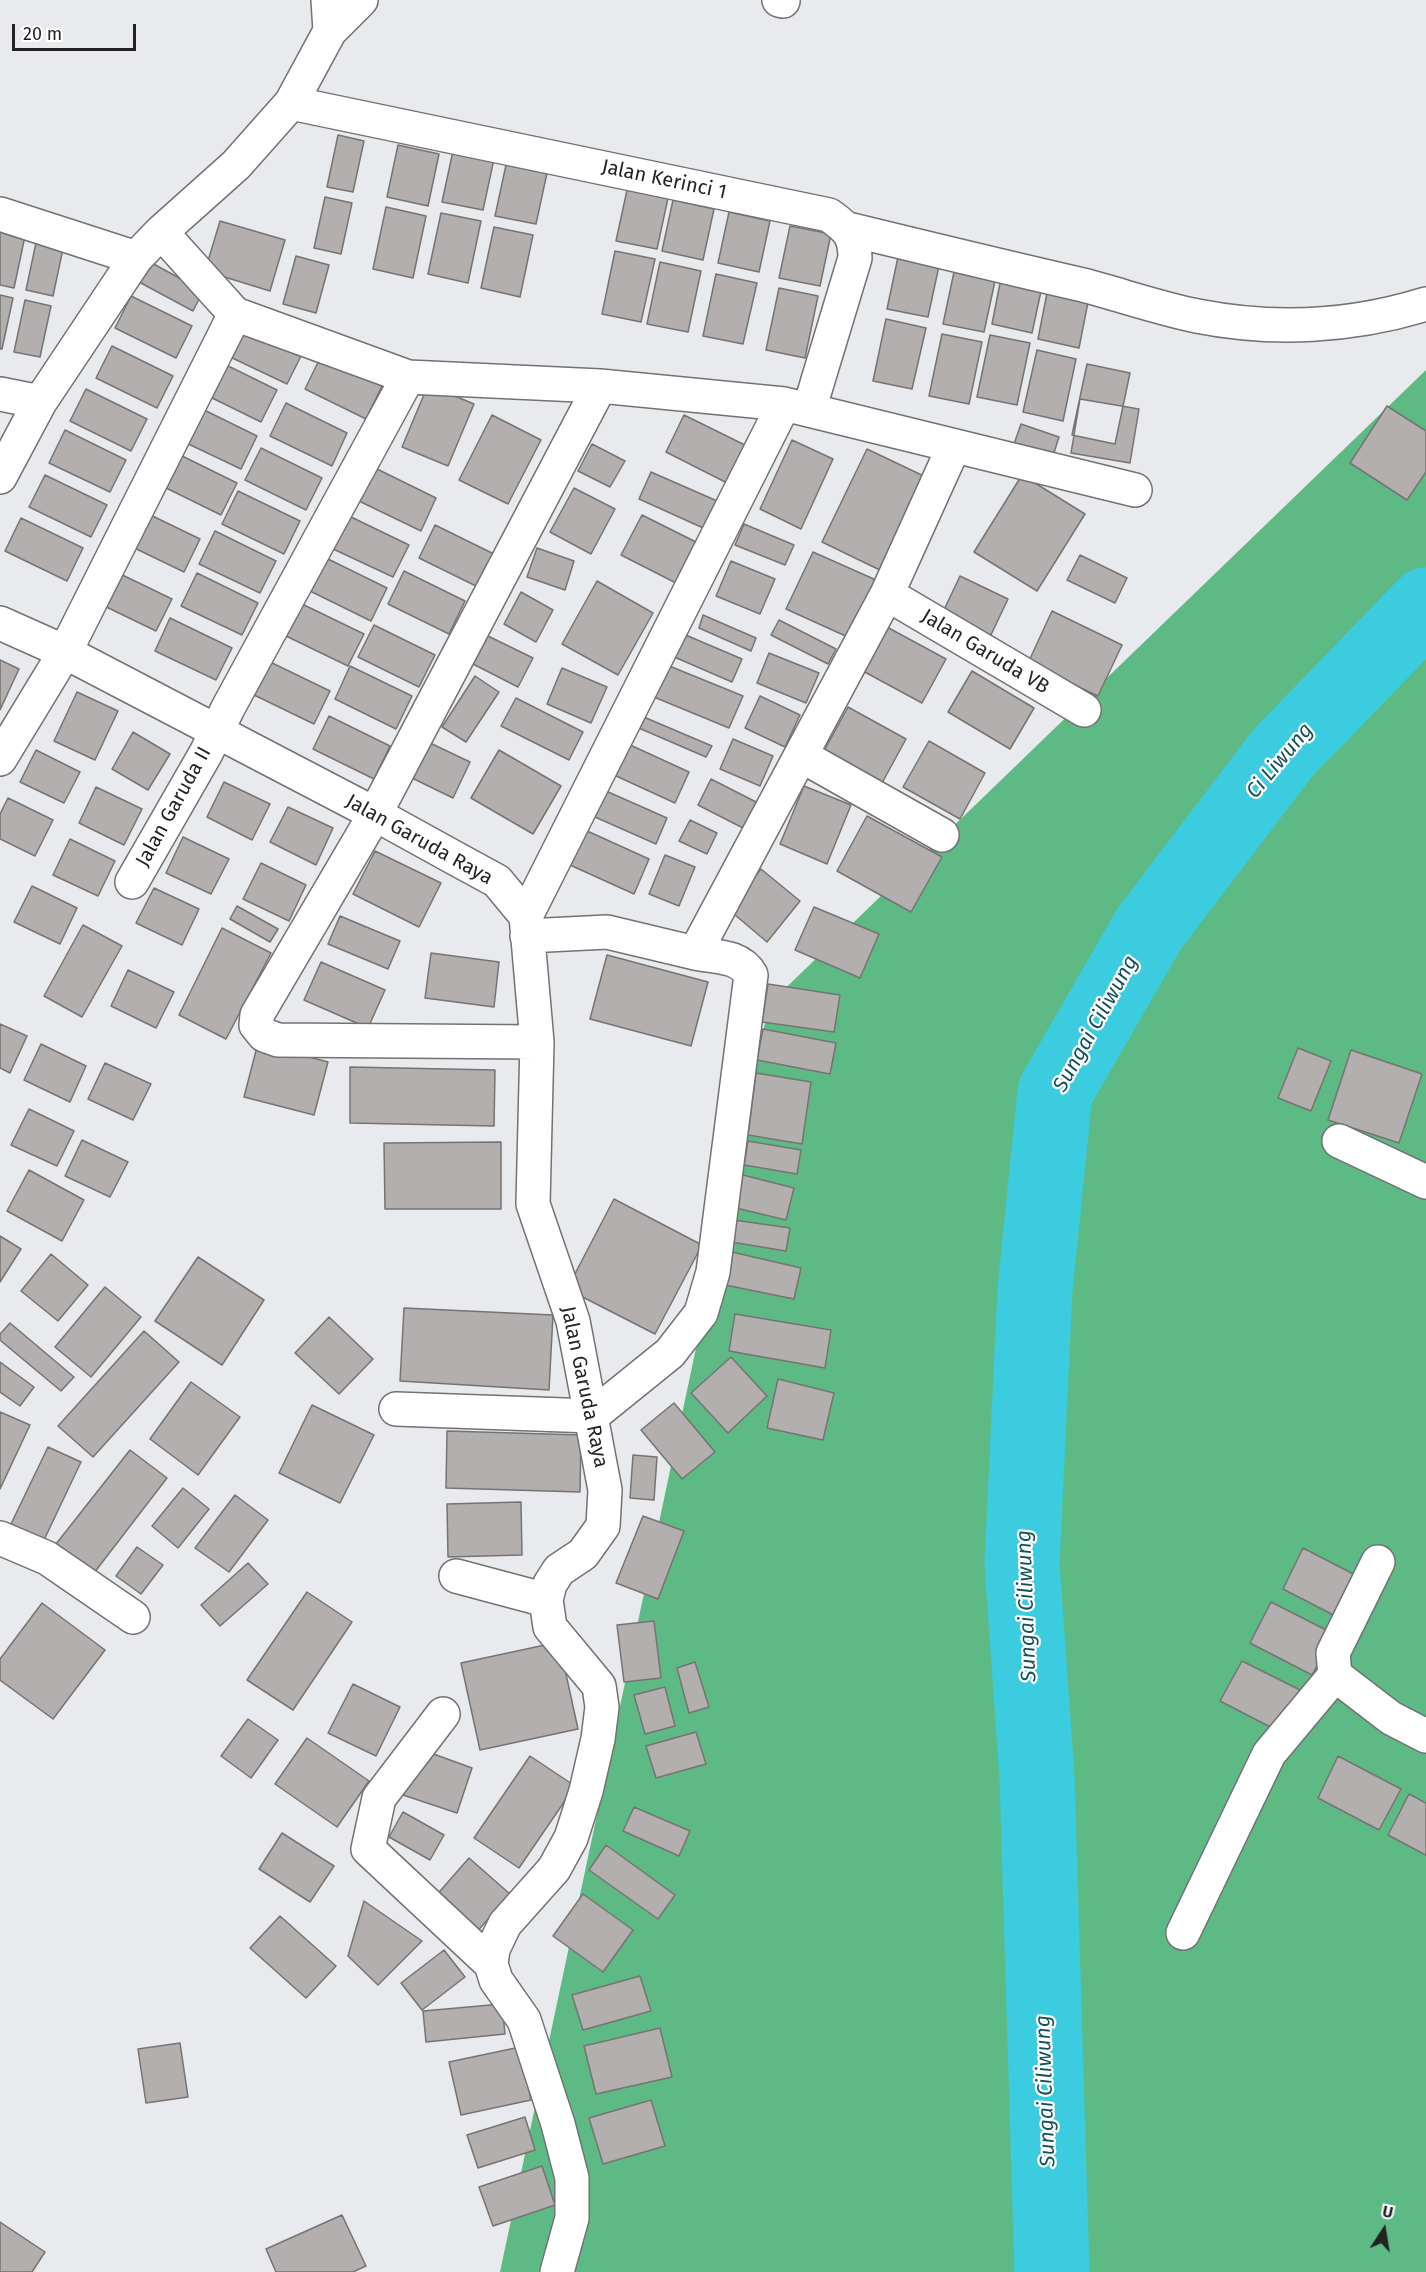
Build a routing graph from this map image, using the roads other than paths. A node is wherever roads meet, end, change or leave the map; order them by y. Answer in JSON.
{"nodes":[{"id":1,"x":361,"y":0,"type":"edge"},
{"id":2,"x":329,"y":15,"type":"edge"},
{"id":3,"x":291,"y":103,"type":"junction"},
{"id":4,"x":0,"y":214,"type":"edge"},
{"id":5,"x":848,"y":229,"type":"junction"},
{"id":6,"x":161,"y":232,"type":"junction"},
{"id":7,"x":136,"y":258,"type":"junction"},
{"id":8,"x":1426,"y":304,"type":"edge"},
{"id":9,"x":235,"y":314,"type":"junction"},
{"id":10,"x":408,"y":377,"type":"junction"},
{"id":11,"x":600,"y":386,"type":"junction"},
{"id":12,"x":0,"y":394,"type":"edge"},
{"id":13,"x":40,"y":402,"type":"junction"},
{"id":14,"x":797,"y":407,"type":"junction"},
{"id":15,"x":954,"y":446,"type":"junction"},
{"id":16,"x":0,"y":477,"type":"edge"},
{"id":17,"x":1136,"y":490,"type":"dead end"},
{"id":18,"x":887,"y":594,"type":"junction"},
{"id":19,"x":0,"y":623,"type":"edge"},
{"id":20,"x":65,"y":652,"type":"junction"},
{"id":21,"x":1084,"y":710,"type":"dead end"},
{"id":22,"x":216,"y":732,"type":"junction"},
{"id":23,"x":802,"y":756,"type":"junction"},
{"id":24,"x":0,"y":759,"type":"edge"},
{"id":25,"x":375,"y":814,"type":"junction"},
{"id":26,"x":942,"y":835,"type":"dead end"},
{"id":27,"x":132,"y":882,"type":"dead end"},
{"id":28,"x":526,"y":926,"type":"junction"},
{"id":29,"x":695,"y":953,"type":"junction"},
{"id":30,"x":537,"y":1042,"type":"junction"},
{"id":31,"x":1339,"y":1141,"type":"dead end"},
{"id":32,"x":1426,"y":1182,"type":"edge"},
{"id":33,"x":396,"y":1409,"type":"dead end"},
{"id":34,"x":591,"y":1416,"type":"junction"},
{"id":35,"x":0,"y":1538,"type":"edge"},
{"id":36,"x":1378,"y":1562,"type":"dead end"},
{"id":37,"x":456,"y":1576,"type":"dead end"},
{"id":38,"x":546,"y":1600,"type":"junction"},
{"id":39,"x":133,"y":1617,"type":"dead end"},
{"id":40,"x":1335,"y":1675,"type":"junction"},
{"id":41,"x":443,"y":1714,"type":"dead end"},
{"id":42,"x":1426,"y":1736,"type":"edge"},
{"id":43,"x":1183,"y":1933,"type":"dead end"},
{"id":44,"x":491,"y":1964,"type":"junction"},
{"id":45,"x":557,"y":2272,"type":"edge"}],
"edges":[{"from":1,"to":2,"type":"street"},
{"from":2,"to":3,"type":"street"},
{"from":3,"to":5,"type":"street","name":"Jalan Kerinci 1"},
{"from":3,"to":6,"type":"street"},
{"from":4,"to":7,"type":"street"},
{"from":5,"to":8,"type":"street","name":"Jalan Kerinci 1"},
{"from":5,"to":14,"type":"street"},
{"from":6,"to":7,"type":"street"},
{"from":6,"to":9,"type":"street"},
{"from":7,"to":13,"type":"street"},
{"from":9,"to":10,"type":"street"},
{"from":9,"to":20,"type":"street"},
{"from":10,"to":11,"type":"street"},
{"from":10,"to":22,"type":"street","name":"Jalan Garuda II"},
{"from":11,"to":14,"type":"street"},
{"from":11,"to":25,"type":"street"},
{"from":12,"to":13,"type":"street"},
{"from":13,"to":16,"type":"street"},
{"from":14,"to":15,"type":"street"},
{"from":14,"to":28,"type":"street"},
{"from":15,"to":17,"type":"street"},
{"from":15,"to":18,"type":"street"},
{"from":18,"to":21,"type":"street","name":"Jalan Garuda VB"},
{"from":18,"to":23,"type":"street"},
{"from":19,"to":20,"type":"street","name":"Jalan Garuda Raya"},
{"from":20,"to":22,"type":"street","name":"Jalan Garuda Raya"},
{"from":20,"to":24,"type":"street"},
{"from":22,"to":25,"type":"street","name":"Jalan Garuda Raya"},
{"from":22,"to":27,"type":"street","name":"Jalan Garuda II"},
{"from":23,"to":26,"type":"street"},
{"from":23,"to":29,"type":"street"},
{"from":25,"to":28,"type":"street","name":"Jalan Garuda Raya"},
{"from":25,"to":30,"type":"street"},
{"from":28,"to":29,"type":"street"},
{"from":28,"to":30,"type":"street","name":"Jalan Garuda Raya"},
{"from":29,"to":34,"type":"street"},
{"from":30,"to":34,"type":"street","name":"Jalan Garuda Raya"},
{"from":31,"to":32,"type":"street"},
{"from":33,"to":34,"type":"street"},
{"from":34,"to":38,"type":"street","name":"Jalan Garuda Raya"},
{"from":35,"to":39,"type":"street"},
{"from":36,"to":40,"type":"street"},
{"from":37,"to":38,"type":"street"},
{"from":38,"to":44,"type":"street"},
{"from":40,"to":42,"type":"street"},
{"from":40,"to":43,"type":"street"},
{"from":41,"to":44,"type":"street"},
{"from":44,"to":45,"type":"street"}]}
